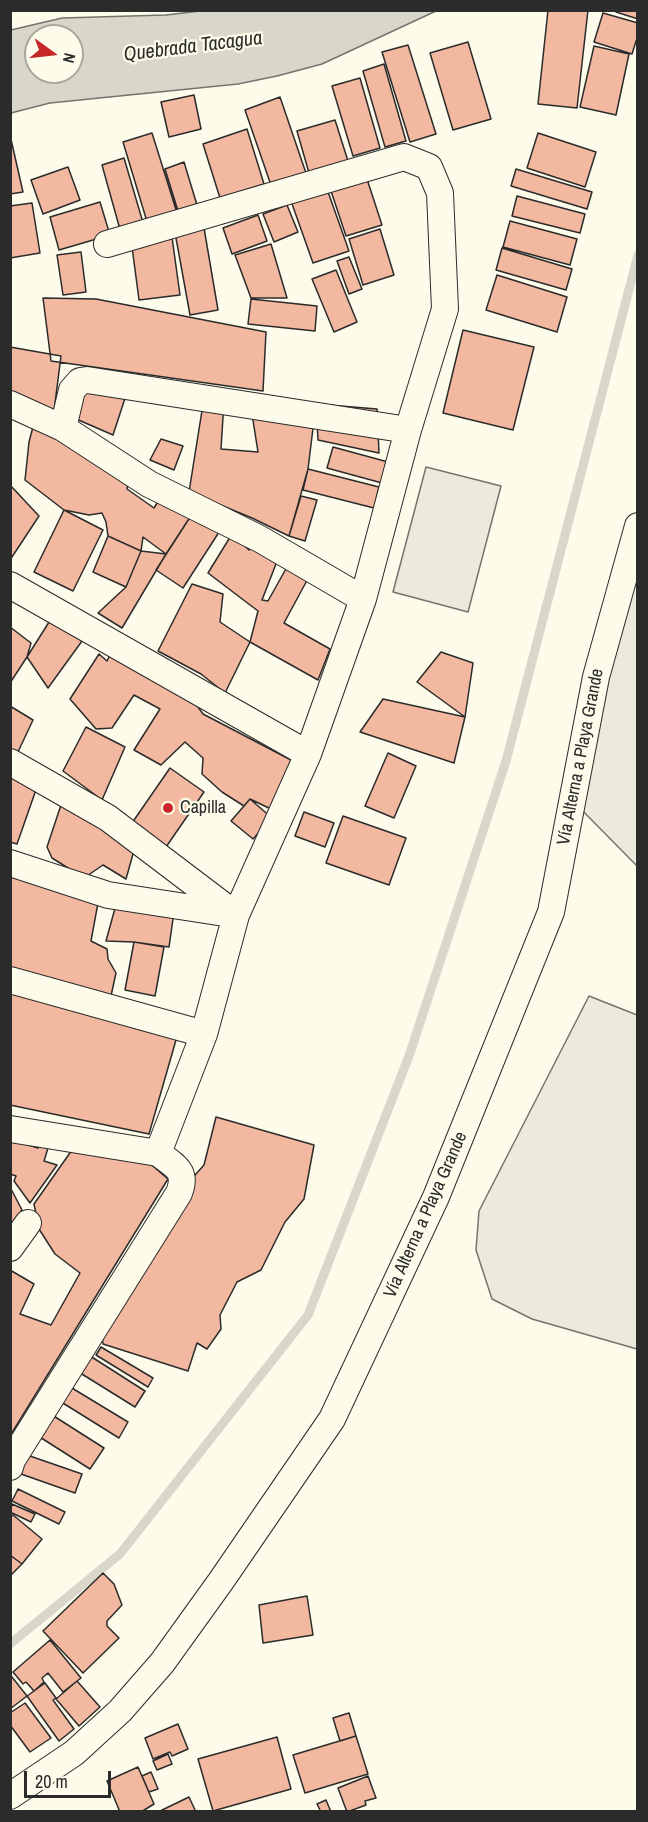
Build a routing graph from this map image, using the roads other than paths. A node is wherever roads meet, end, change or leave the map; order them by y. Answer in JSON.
{"nodes":[{"id":1,"x":107,"y":244,"type":"dead end"},
{"id":2,"x":10,"y":404,"type":"edge"},
{"id":3,"x":63,"y":428,"type":"junction"},
{"id":4,"x":408,"y":430,"type":"junction"},
{"id":5,"x":638,"y":526,"type":"edge"},
{"id":6,"x":10,"y":585,"type":"edge"},
{"id":7,"x":363,"y":599,"type":"junction"},
{"id":8,"x":308,"y":754,"type":"junction"},
{"id":9,"x":10,"y":762,"type":"edge"},
{"id":10,"x":10,"y":863,"type":"edge"},
{"id":11,"x":236,"y":915,"type":"junction"},
{"id":12,"x":10,"y":980,"type":"edge"},
{"id":13,"x":204,"y":1034,"type":"junction"},
{"id":14,"x":10,"y":1129,"type":"edge"},
{"id":15,"x":158,"y":1153,"type":"junction"},
{"id":16,"x":28,"y":1223,"type":"dead end"},
{"id":17,"x":10,"y":1248,"type":"edge"},
{"id":18,"x":11,"y":1462,"type":"edge"},
{"id":19,"x":10,"y":1796,"type":"edge"}],
"edges":[{"from":1,"to":4,"type":"street"},
{"from":2,"to":3,"type":"street"},
{"from":3,"to":4,"type":"street"},
{"from":3,"to":7,"type":"street"},
{"from":4,"to":7,"type":"street"},
{"from":5,"to":19,"type":"street","name":"Vía Alterna a Playa Grande"},
{"from":6,"to":8,"type":"street"},
{"from":7,"to":8,"type":"street"},
{"from":8,"to":11,"type":"street"},
{"from":9,"to":11,"type":"street"},
{"from":10,"to":11,"type":"street"},
{"from":11,"to":13,"type":"street"},
{"from":12,"to":13,"type":"street"},
{"from":13,"to":15,"type":"street"},
{"from":14,"to":15,"type":"street"},
{"from":15,"to":18,"type":"street"},
{"from":16,"to":17,"type":"street"}]}
